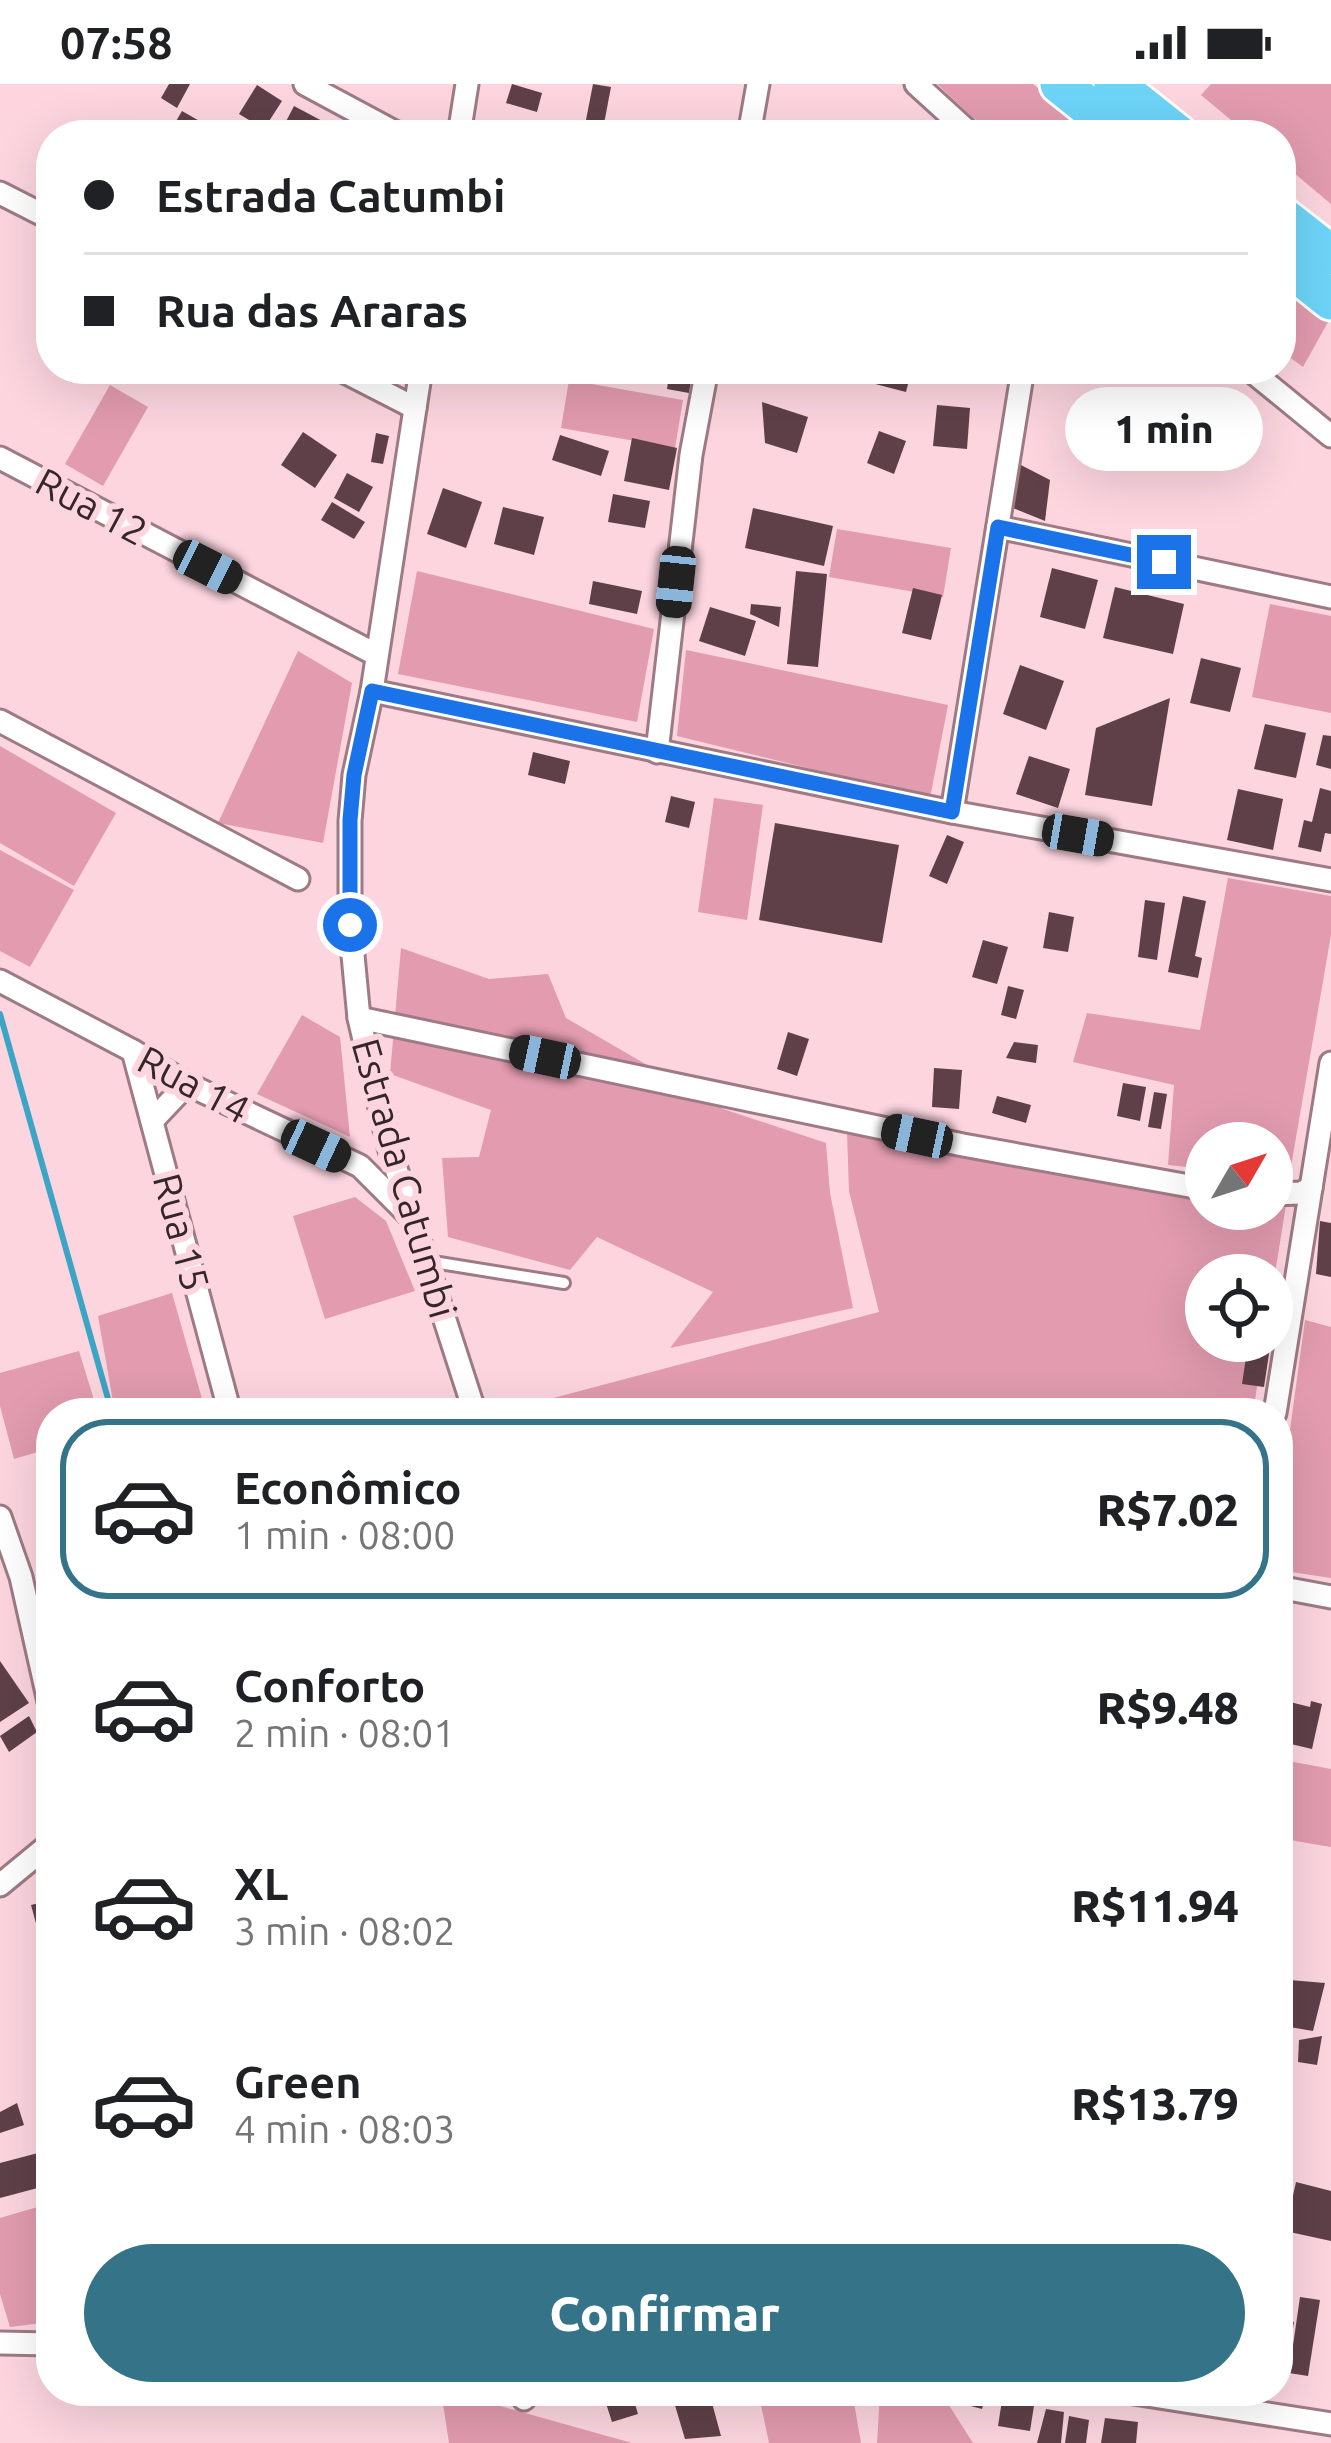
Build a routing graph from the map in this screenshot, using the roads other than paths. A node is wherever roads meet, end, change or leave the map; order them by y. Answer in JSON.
{"nodes":[{"id":1,"x":305,"y":84,"type":"edge"},
{"id":2,"x":467,"y":84,"type":"edge"},
{"id":3,"x":758,"y":84,"type":"edge"},
{"id":4,"x":916,"y":84,"type":"edge"},
{"id":5,"x":1060,"y":84,"type":"edge"},
{"id":6,"x":1114,"y":84,"type":"edge"},
{"id":7,"x":372,"y":120,"type":"edge"},
{"id":8,"x":461,"y":120,"type":"edge"},
{"id":9,"x":752,"y":120,"type":"edge"},
{"id":10,"x":956,"y":120,"type":"edge"},
{"id":11,"x":1105,"y":120,"type":"edge"},
{"id":12,"x":1159,"y":120,"type":"edge"},
{"id":13,"x":0,"y":193,"type":"edge"},
{"id":14,"x":36,"y":211,"type":"edge"},
{"id":15,"x":1296,"y":228,"type":"edge"},
{"id":16,"x":1331,"y":255,"type":"edge"},
{"id":17,"x":1296,"y":272,"type":"edge"},
{"id":18,"x":1331,"y":300,"type":"edge"},
{"id":19,"x":368,"y":384,"type":"edge"},
{"id":20,"x":419,"y":384,"type":"edge"},
{"id":21,"x":703,"y":384,"type":"edge"},
{"id":22,"x":1021,"y":384,"type":"edge"},
{"id":23,"x":1267,"y":384,"type":"edge"},
{"id":24,"x":415,"y":408,"type":"junction"},
{"id":25,"x":1331,"y":436,"type":"edge"},
{"id":26,"x":0,"y":458,"type":"edge"},
{"id":27,"x":998,"y":527,"type":"junction"},
{"id":28,"x":1331,"y":597,"type":"edge"},
{"id":29,"x":375,"y":654,"type":"junction"},
{"id":30,"x":372,"y":691,"type":"junction"},
{"id":31,"x":0,"y":721,"type":"edge"},
{"id":32,"x":657,"y":752,"type":"junction"},
{"id":33,"x":952,"y":812,"type":"junction"},
{"id":34,"x":298,"y":879,"type":"dead end"},
{"id":35,"x":1331,"y":880,"type":"edge"},
{"id":36,"x":0,"y":981,"type":"edge"},
{"id":37,"x":358,"y":1018,"type":"junction"},
{"id":38,"x":133,"y":1052,"type":"junction"},
{"id":39,"x":1331,"y":1063,"type":"edge"},
{"id":40,"x":187,"y":1084,"type":"junction"},
{"id":41,"x":152,"y":1121,"type":"junction"},
{"id":42,"x":389,"y":1147,"type":"junction"},
{"id":43,"x":360,"y":1166,"type":"junction"},
{"id":44,"x":1185,"y":1185,"type":"edge"},
{"id":45,"x":1311,"y":1188,"type":"junction"},
{"id":46,"x":1293,"y":1193,"type":"edge"},
{"id":47,"x":413,"y":1219,"type":"junction"},
{"id":48,"x":427,"y":1261,"type":"junction"},
{"id":49,"x":564,"y":1283,"type":"dead end"},
{"id":50,"x":226,"y":1398,"type":"edge"},
{"id":51,"x":470,"y":1398,"type":"edge"},
{"id":52,"x":1277,"y":1398,"type":"edge"},
{"id":53,"x":0,"y":1517,"type":"edge"},
{"id":54,"x":21,"y":1577,"type":"junction"},
{"id":55,"x":1293,"y":1590,"type":"edge"},
{"id":56,"x":0,"y":1593,"type":"edge"},
{"id":57,"x":1331,"y":1597,"type":"edge"},
{"id":58,"x":36,"y":1644,"type":"edge"},
{"id":59,"x":36,"y":1855,"type":"edge"},
{"id":60,"x":0,"y":1885,"type":"edge"},
{"id":61,"x":0,"y":2343,"type":"edge"},
{"id":62,"x":36,"y":2344,"type":"edge"},
{"id":63,"x":1216,"y":2406,"type":"edge"},
{"id":64,"x":1331,"y":2424,"type":"edge"}],
"edges":[{"from":1,"to":7,"type":"street"},
{"from":2,"to":8,"type":"street"},
{"from":3,"to":9,"type":"street"},
{"from":4,"to":10,"type":"street"},
{"from":5,"to":11,"type":"highway"},
{"from":6,"to":12,"type":"highway"},
{"from":13,"to":14,"type":"street"},
{"from":15,"to":16,"type":"highway"},
{"from":17,"to":18,"type":"highway"},
{"from":19,"to":24,"type":"street"},
{"from":20,"to":24,"type":"street","name":"Estrada Catumbi"},
{"from":21,"to":32,"type":"street"},
{"from":22,"to":27,"type":"street"},
{"from":23,"to":25,"type":"street"},
{"from":24,"to":29,"type":"street","name":"Estrada Catumbi"},
{"from":26,"to":29,"type":"street","name":"Rua 12"},
{"from":27,"to":28,"type":"street"},
{"from":27,"to":33,"type":"street"},
{"from":29,"to":30,"type":"street","name":"Estrada Catumbi"},
{"from":30,"to":32,"type":"street"},
{"from":30,"to":37,"type":"street","name":"Estrada Catumbi"},
{"from":31,"to":34,"type":"street"},
{"from":32,"to":33,"type":"street"},
{"from":33,"to":35,"type":"street"},
{"from":36,"to":38,"type":"street","name":"Rua 14"},
{"from":37,"to":42,"type":"street","name":"Estrada Catumbi"},
{"from":37,"to":44,"type":"street"},
{"from":38,"to":40,"type":"street","name":"Rua 14"},
{"from":38,"to":41,"type":"street","name":"Rua 15"},
{"from":39,"to":45,"type":"street"},
{"from":40,"to":41,"type":"street"},
{"from":40,"to":43,"type":"street","name":"Rua 14"},
{"from":41,"to":50,"type":"street","name":"Rua 15"},
{"from":42,"to":43,"type":"street"},
{"from":42,"to":47,"type":"street","name":"Estrada Catumbi"},
{"from":43,"to":47,"type":"street","name":"Rua 14"},
{"from":45,"to":46,"type":"street"},
{"from":45,"to":52,"type":"street"},
{"from":47,"to":48,"type":"street","name":"Estrada Catumbi"},
{"from":48,"to":49,"type":"lane"},
{"from":48,"to":51,"type":"street","name":"Estrada Catumbi"},
{"from":53,"to":54,"type":"street"},
{"from":54,"to":56,"type":"street"},
{"from":54,"to":58,"type":"street"},
{"from":55,"to":57,"type":"street"},
{"from":59,"to":60,"type":"street"},
{"from":61,"to":62,"type":"street"},
{"from":63,"to":64,"type":"street"}]}
